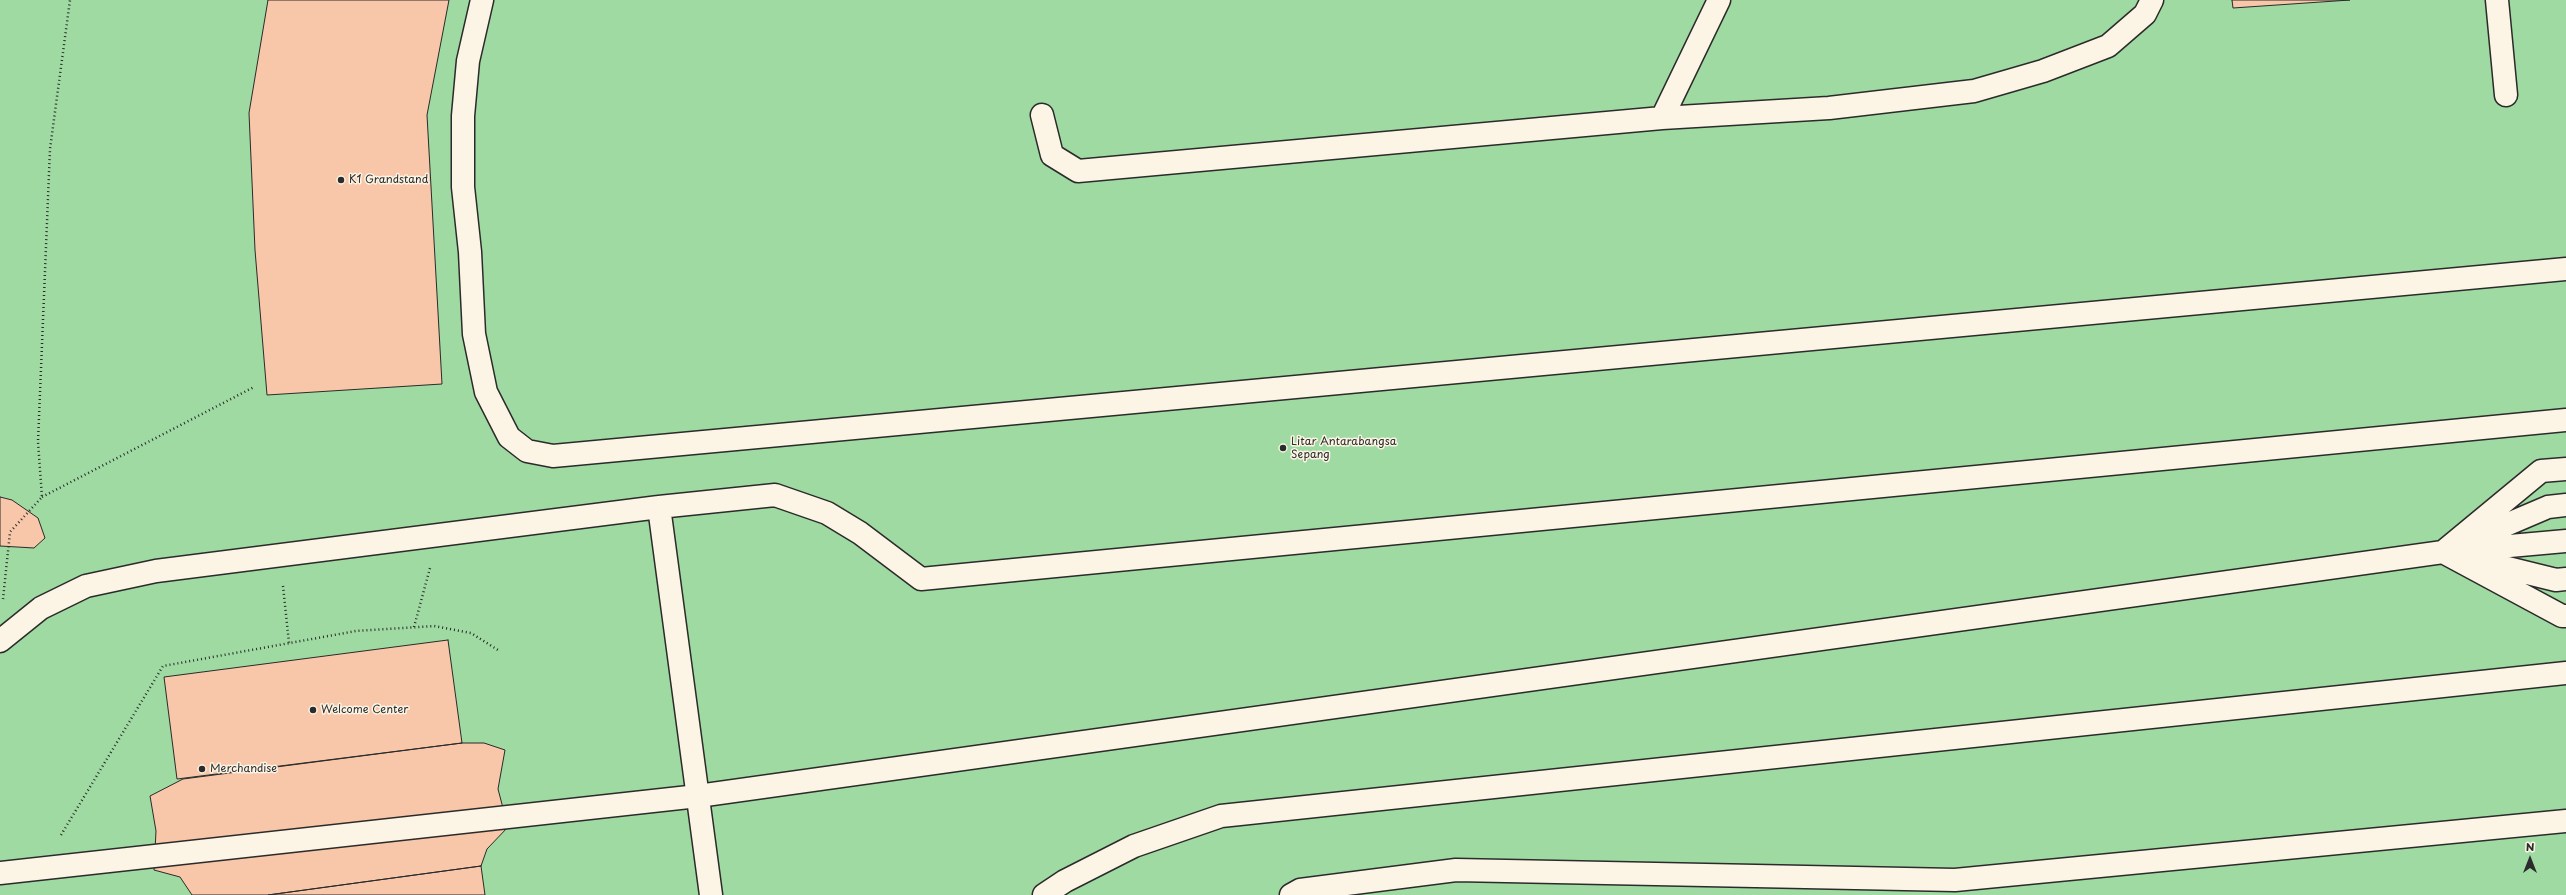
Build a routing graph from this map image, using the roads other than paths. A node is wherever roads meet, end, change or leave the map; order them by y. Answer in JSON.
{"nodes":[{"id":1,"x":482,"y":0,"type":"edge"},
{"id":2,"x":1719,"y":0,"type":"edge"},
{"id":3,"x":2152,"y":0,"type":"edge"},
{"id":4,"x":2497,"y":0,"type":"edge"},
{"id":5,"x":2506,"y":95,"type":"dead end"},
{"id":6,"x":1042,"y":115,"type":"dead end"},
{"id":7,"x":1662,"y":118,"type":"junction"},
{"id":8,"x":2566,"y":269,"type":"edge"},
{"id":9,"x":2566,"y":420,"type":"edge"},
{"id":10,"x":2566,"y":469,"type":"edge"},
{"id":11,"x":2566,"y":505,"type":"edge"},
{"id":12,"x":659,"y":507,"type":"junction"},
{"id":13,"x":2566,"y":541,"type":"edge"},
{"id":14,"x":2443,"y":552,"type":"junction"},
{"id":15,"x":2566,"y":579,"type":"edge"},
{"id":16,"x":2566,"y":616,"type":"edge"},
{"id":17,"x":0,"y":640,"type":"edge"},
{"id":18,"x":2566,"y":673,"type":"edge"},
{"id":19,"x":698,"y":796,"type":"junction"},
{"id":20,"x":2566,"y":821,"type":"edge"},
{"id":21,"x":0,"y":873,"type":"edge"},
{"id":22,"x":711,"y":895,"type":"edge"},
{"id":23,"x":1044,"y":895,"type":"edge"},
{"id":24,"x":1291,"y":895,"type":"edge"}],
"edges":[{"from":1,"to":8,"type":"street"},
{"from":2,"to":7,"type":"street"},
{"from":3,"to":7,"type":"street"},
{"from":4,"to":5,"type":"street"},
{"from":6,"to":7,"type":"street"},
{"from":9,"to":12,"type":"street"},
{"from":10,"to":14,"type":"street"},
{"from":11,"to":14,"type":"street"},
{"from":12,"to":17,"type":"street"},
{"from":12,"to":19,"type":"street"},
{"from":13,"to":14,"type":"street"},
{"from":14,"to":15,"type":"street"},
{"from":14,"to":16,"type":"street"},
{"from":14,"to":19,"type":"street"},
{"from":18,"to":23,"type":"street"},
{"from":19,"to":21,"type":"street"},
{"from":19,"to":22,"type":"street"},
{"from":20,"to":24,"type":"street"}]}
